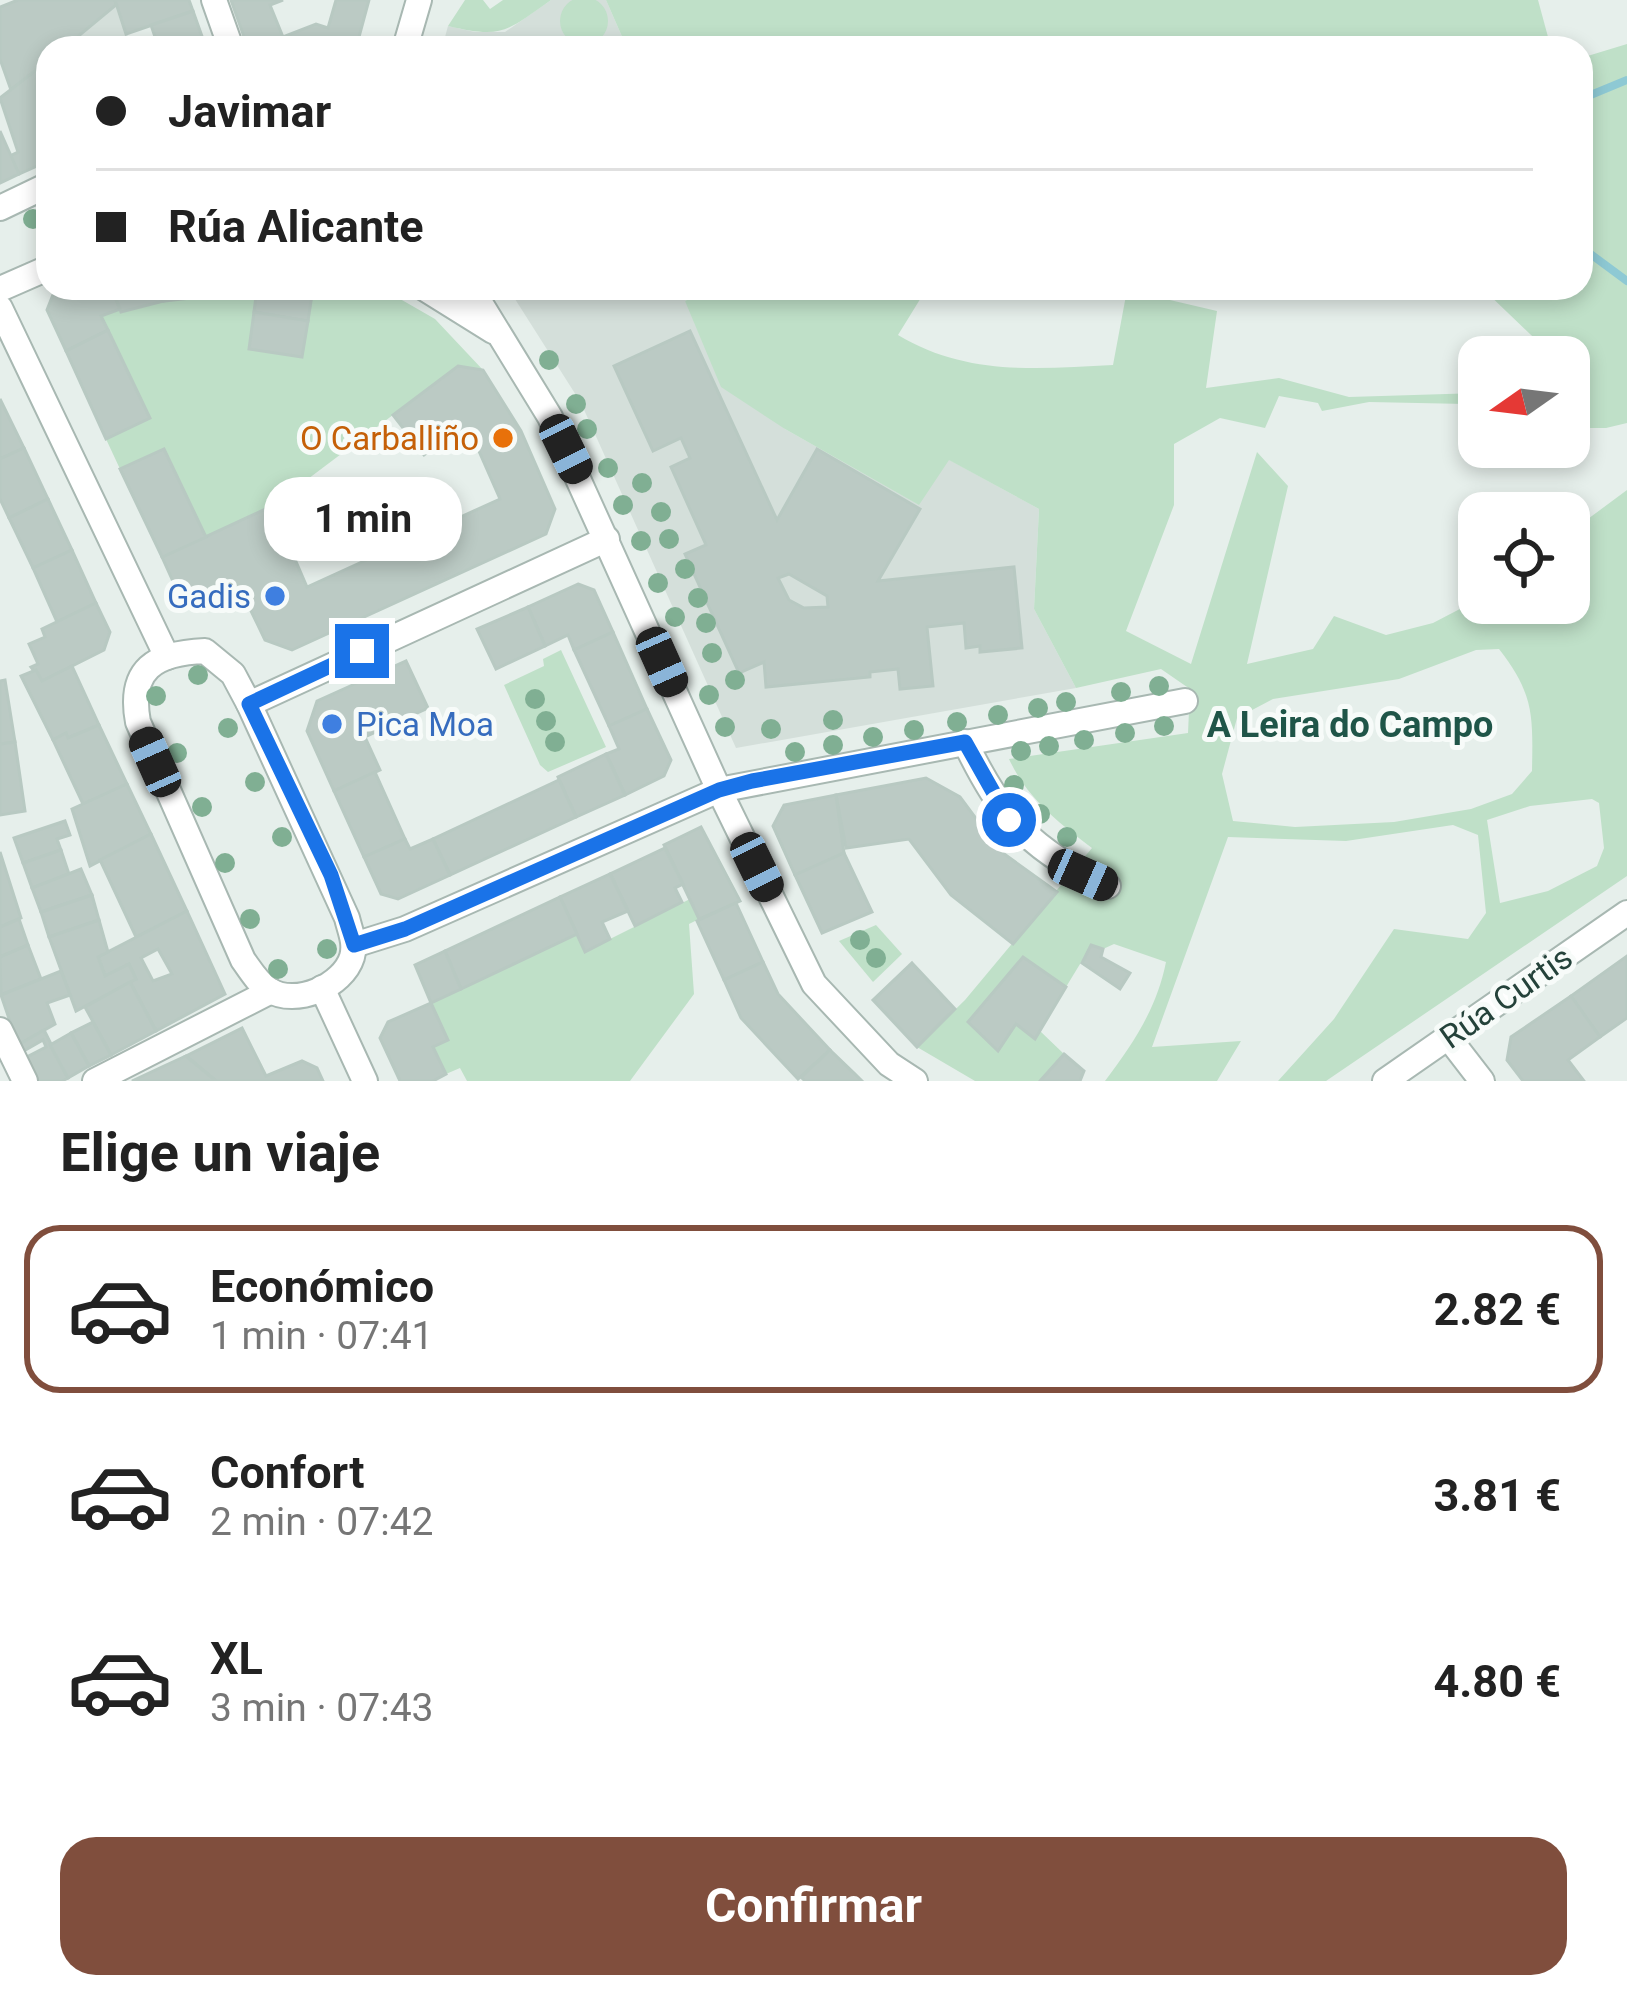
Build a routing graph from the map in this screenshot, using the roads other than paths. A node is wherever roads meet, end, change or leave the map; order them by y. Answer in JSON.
{"nodes":[{"id":1,"x":214,"y":0,"type":"edge"},
{"id":2,"x":419,"y":0,"type":"edge"},
{"id":3,"x":226,"y":36,"type":"edge"},
{"id":4,"x":408,"y":36,"type":"edge"},
{"id":5,"x":36,"y":196,"type":"edge"},
{"id":6,"x":0,"y":208,"type":"edge"},
{"id":7,"x":36,"y":274,"type":"edge"},
{"id":8,"x":0,"y":290,"type":"edge"},
{"id":9,"x":443,"y":300,"type":"edge"},
{"id":10,"x":478,"y":300,"type":"edge"},
{"id":11,"x":0,"y":308,"type":"edge"},
{"id":12,"x":501,"y":337,"type":"junction"},
{"id":13,"x":608,"y":538,"type":"junction"},
{"id":14,"x":167,"y":657,"type":"junction"},
{"id":15,"x":1185,"y":701,"type":"dead end"},
{"id":16,"x":249,"y":704,"type":"junction"},
{"id":17,"x":965,"y":742,"type":"junction"},
{"id":18,"x":719,"y":790,"type":"junction"},
{"id":19,"x":1108,"y":886,"type":"dead end"},
{"id":20,"x":1627,"y":914,"type":"edge"},
{"id":21,"x":354,"y":945,"type":"junction"},
{"id":22,"x":322,"y":988,"type":"junction"},
{"id":23,"x":271,"y":992,"type":"junction"},
{"id":24,"x":0,"y":1030,"type":"edge"},
{"id":25,"x":1448,"y":1037,"type":"junction"},
{"id":26,"x":0,"y":1063,"type":"edge"},
{"id":27,"x":16,"y":1081,"type":"edge"},
{"id":28,"x":26,"y":1081,"type":"edge"},
{"id":29,"x":95,"y":1081,"type":"edge"},
{"id":30,"x":365,"y":1081,"type":"edge"},
{"id":31,"x":915,"y":1081,"type":"edge"},
{"id":32,"x":1385,"y":1081,"type":"edge"},
{"id":33,"x":1481,"y":1081,"type":"edge"}],
"edges":[{"from":1,"to":3,"type":"street"},
{"from":2,"to":4,"type":"street"},
{"from":5,"to":6,"type":"street"},
{"from":7,"to":8,"type":"street"},
{"from":9,"to":12,"type":"street"},
{"from":10,"to":12,"type":"street"},
{"from":11,"to":14,"type":"street"},
{"from":12,"to":13,"type":"street"},
{"from":13,"to":16,"type":"street"},
{"from":13,"to":18,"type":"street"},
{"from":14,"to":16,"type":"street"},
{"from":14,"to":23,"type":"street"},
{"from":15,"to":17,"type":"street"},
{"from":16,"to":21,"type":"street"},
{"from":17,"to":18,"type":"street"},
{"from":17,"to":19,"type":"street"},
{"from":18,"to":21,"type":"street"},
{"from":18,"to":31,"type":"street"},
{"from":20,"to":25,"type":"street","name":"Rúa Curtis"},
{"from":21,"to":22,"type":"street"},
{"from":22,"to":23,"type":"street"},
{"from":22,"to":30,"type":"street"},
{"from":23,"to":29,"type":"street"},
{"from":24,"to":28,"type":"street"},
{"from":25,"to":32,"type":"street","name":"Rúa Curtis"},
{"from":25,"to":33,"type":"street"},
{"from":26,"to":27,"type":"street"}]}
